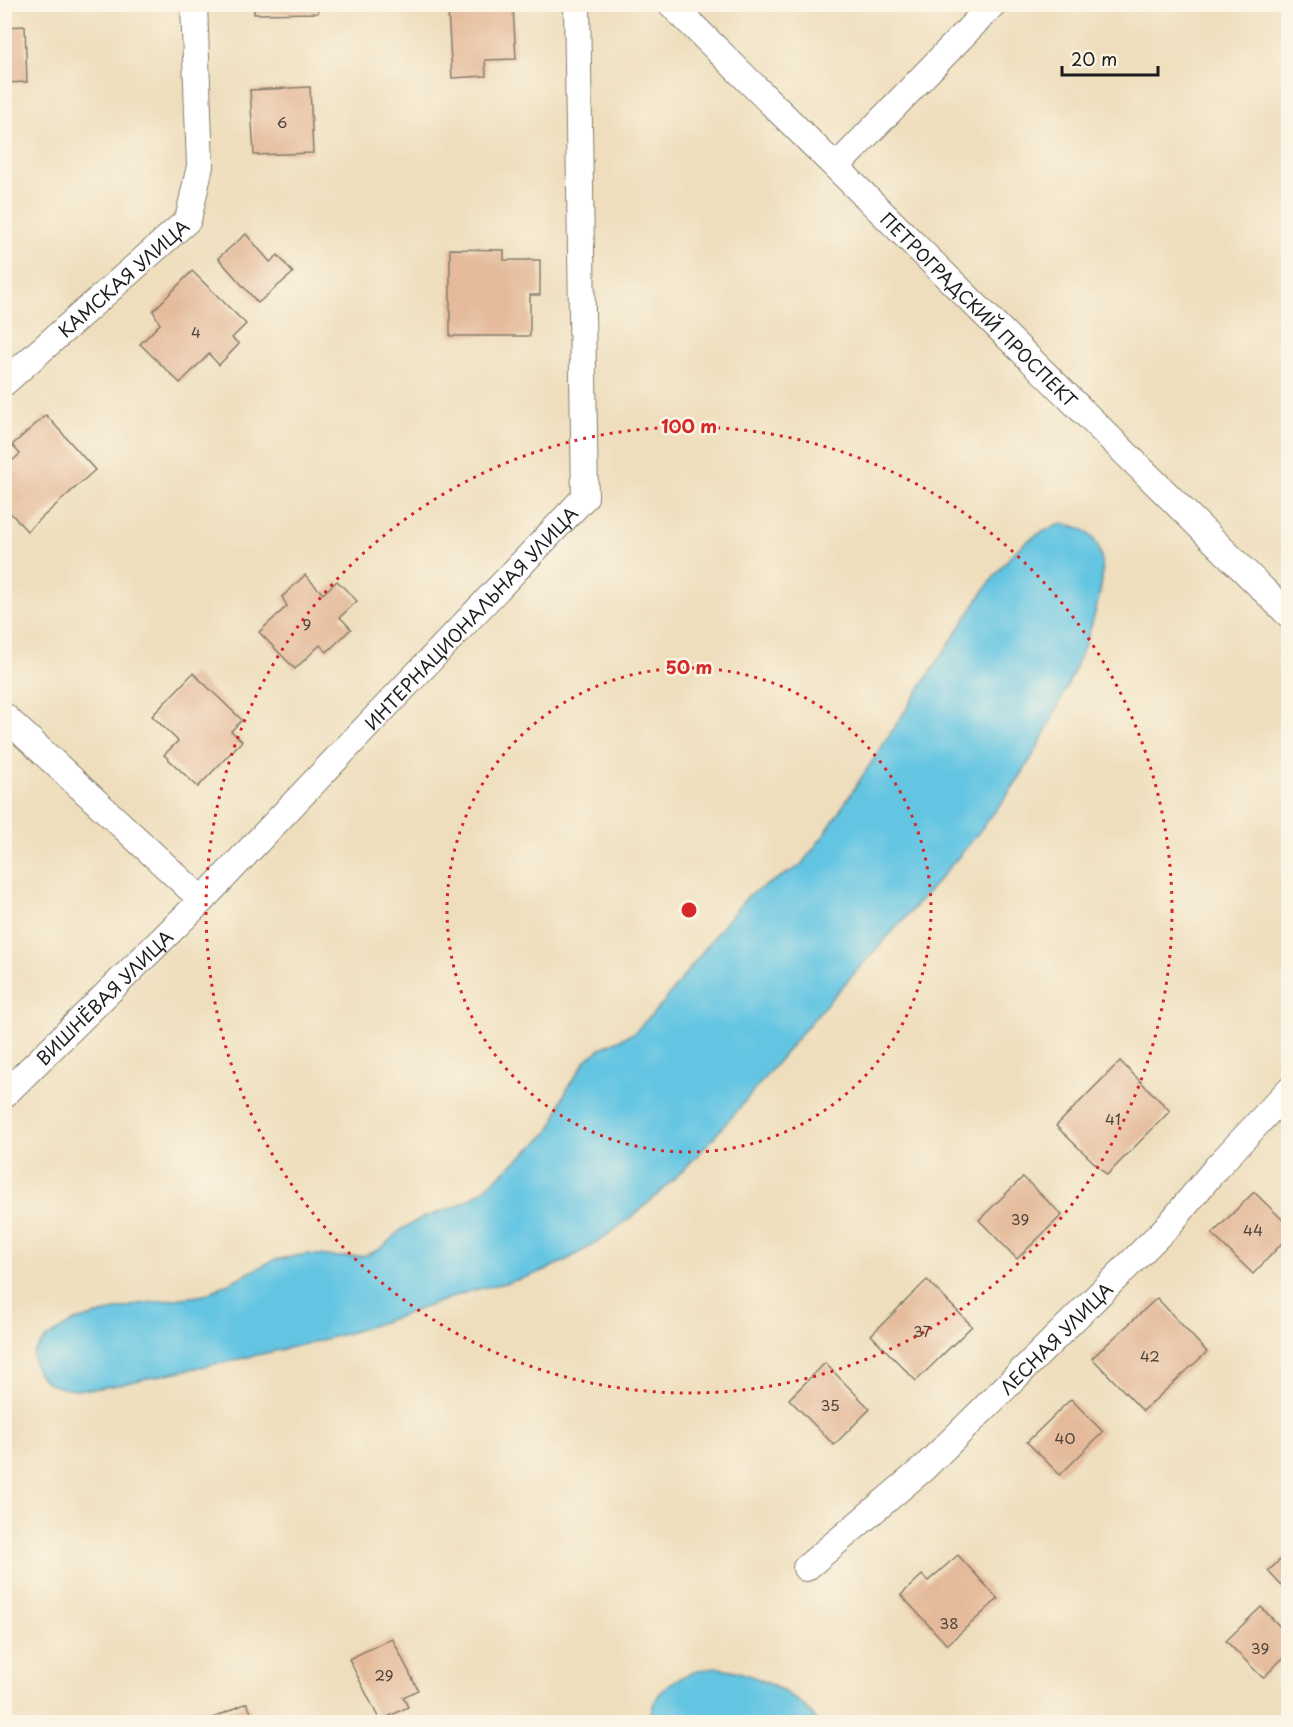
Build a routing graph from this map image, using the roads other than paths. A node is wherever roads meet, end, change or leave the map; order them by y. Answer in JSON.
{"nodes":[{"id":1,"x":194,"y":4,"type":"edge"},
{"id":2,"x":577,"y":4,"type":"edge"},
{"id":3,"x":671,"y":4,"type":"edge"},
{"id":4,"x":993,"y":4,"type":"edge"},
{"id":5,"x":836,"y":167,"type":"junction"},
{"id":6,"x":4,"y":383,"type":"edge"},
{"id":7,"x":1288,"y":614,"type":"edge"},
{"id":8,"x":4,"y":716,"type":"edge"},
{"id":9,"x":202,"y":900,"type":"junction"},
{"id":10,"x":1288,"y":1091,"type":"edge"},
{"id":11,"x":4,"y":1095,"type":"edge"},
{"id":12,"x":806,"y":1568,"type":"dead end"}],
"edges":[{"from":1,"to":6,"type":"street","name":"КАМСКАЯ УЛИЦА"},
{"from":2,"to":9,"type":"street","name":"ИНТЕРНАЦИОНАЛЬНАЯ УЛИЦА"},
{"from":3,"to":5,"type":"street","name":"ПЕТРОГРАДСКИЙ ПРОСПЕКТ"},
{"from":4,"to":5,"type":"street"},
{"from":5,"to":7,"type":"street","name":"ПЕТРОГРАДСКИЙ ПРОСПЕКТ"},
{"from":8,"to":9,"type":"street"},
{"from":9,"to":11,"type":"street","name":"ВИШНЁВАЯ УЛИЦА"},
{"from":10,"to":12,"type":"street","name":"ЛЕСНАЯ УЛИЦА"}]}
